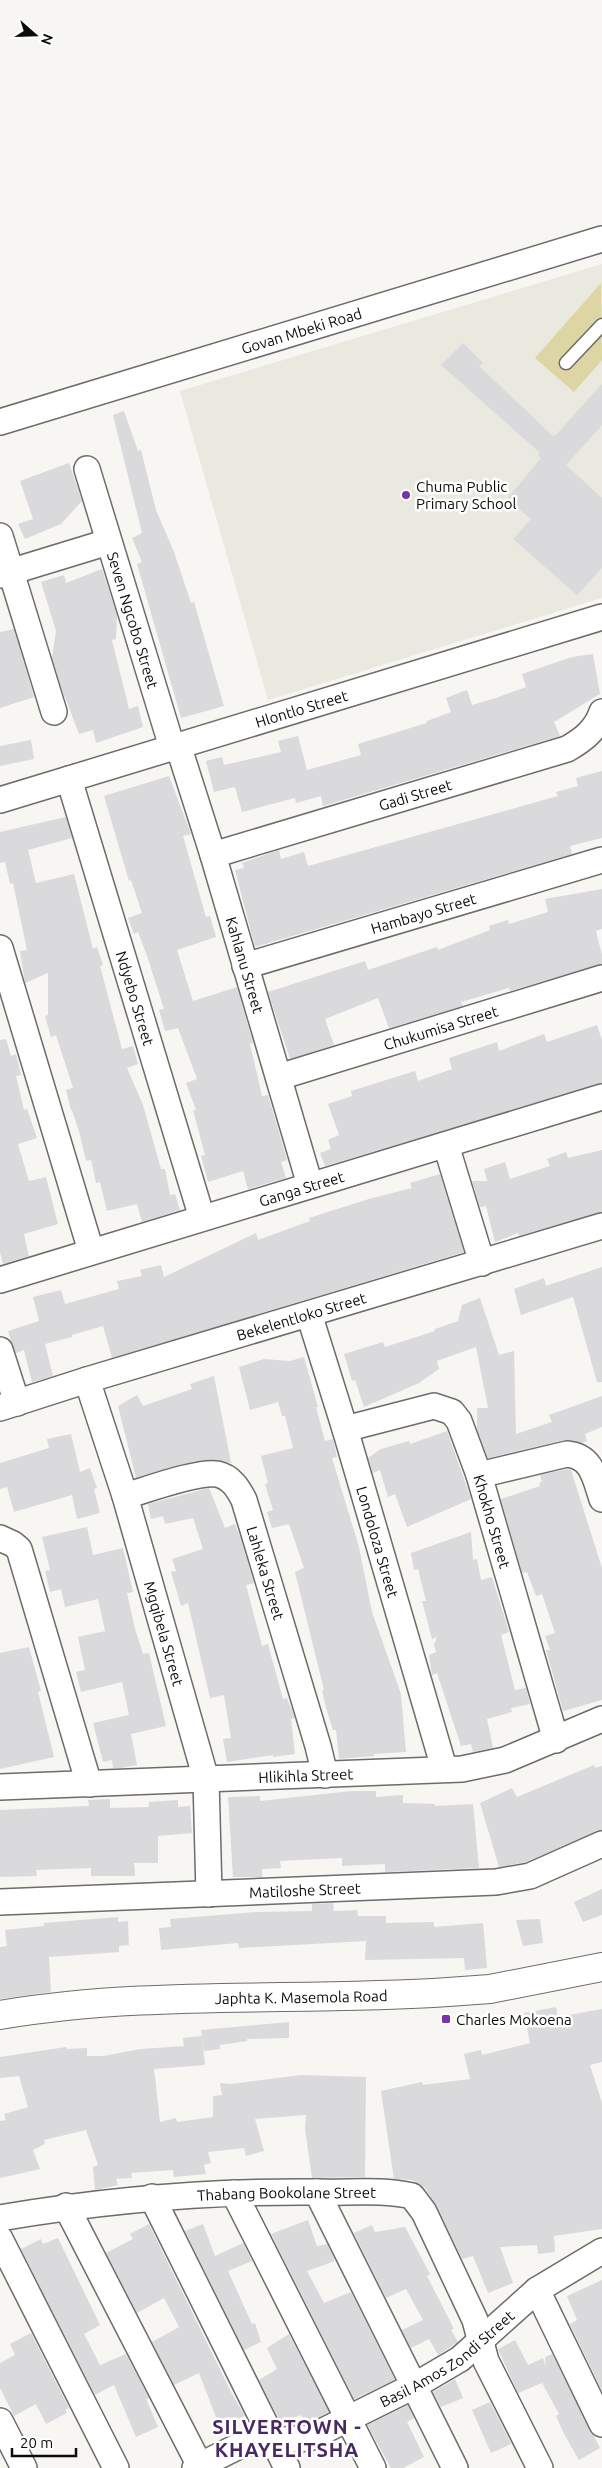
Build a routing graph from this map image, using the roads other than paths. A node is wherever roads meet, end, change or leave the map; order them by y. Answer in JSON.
{"nodes":[{"id":1,"x":602,"y":239,"type":"edge"},
{"id":2,"x":602,"y":325,"type":"edge"},
{"id":3,"x":566,"y":363,"type":"dead end"},
{"id":4,"x":0,"y":422,"type":"edge"},
{"id":5,"x":87,"y":469,"type":"dead end"},
{"id":6,"x":0,"y":536,"type":"edge"},
{"id":7,"x":108,"y":542,"type":"junction"},
{"id":8,"x":5,"y":573,"type":"edge"},
{"id":9,"x":602,"y":617,"type":"edge"},
{"id":10,"x":54,"y":712,"type":"dead end"},
{"id":11,"x":602,"y":712,"type":"edge"},
{"id":12,"x":175,"y":746,"type":"junction"},
{"id":13,"x":69,"y":779,"type":"junction"},
{"id":14,"x":0,"y":800,"type":"edge"},
{"id":15,"x":213,"y":855,"type":"junction"},
{"id":16,"x":602,"y":860,"type":"edge"},
{"id":17,"x":0,"y":948,"type":"edge"},
{"id":18,"x":246,"y":966,"type":"junction"},
{"id":19,"x":602,"y":978,"type":"edge"},
{"id":20,"x":279,"y":1077,"type":"junction"},
{"id":21,"x":602,"y":1097,"type":"edge"},
{"id":22,"x":446,"y":1145,"type":"junction"},
{"id":23,"x":310,"y":1185,"type":"junction"},
{"id":24,"x":202,"y":1218,"type":"junction"},
{"id":25,"x":602,"y":1226,"type":"edge"},
{"id":26,"x":91,"y":1251,"type":"junction"},
{"id":27,"x":482,"y":1262,"type":"junction"},
{"id":28,"x":0,"y":1280,"type":"edge"},
{"id":29,"x":309,"y":1314,"type":"junction"},
{"id":30,"x":0,"y":1350,"type":"edge"},
{"id":31,"x":86,"y":1380,"type":"junction"},
{"id":32,"x":8,"y":1405,"type":"edge"},
{"id":33,"x":345,"y":1429,"type":"junction"},
{"id":34,"x":479,"y":1475,"type":"junction"},
{"id":35,"x":125,"y":1496,"type":"junction"},
{"id":36,"x":602,"y":1499,"type":"edge"},
{"id":37,"x":0,"y":1538,"type":"edge"},
{"id":38,"x":602,"y":1719,"type":"edge"},
{"id":39,"x":556,"y":1740,"type":"junction"},
{"id":40,"x":444,"y":1768,"type":"junction"},
{"id":41,"x":325,"y":1775,"type":"junction"},
{"id":42,"x":206,"y":1779,"type":"junction"},
{"id":43,"x":89,"y":1784,"type":"junction"},
{"id":44,"x":0,"y":1786,"type":"edge"},
{"id":45,"x":602,"y":1844,"type":"edge"},
{"id":46,"x":209,"y":1894,"type":"junction"},
{"id":47,"x":0,"y":1902,"type":"edge"},
{"id":48,"x":602,"y":1968,"type":"edge"},
{"id":49,"x":0,"y":2015,"type":"edge"},
{"id":50,"x":317,"y":2192,"type":"junction"},
{"id":51,"x":234,"y":2193,"type":"junction"},
{"id":52,"x":152,"y":2197,"type":"junction"},
{"id":53,"x":66,"y":2206,"type":"junction"},
{"id":54,"x":0,"y":2218,"type":"edge"},
{"id":55,"x":0,"y":2239,"type":"edge"},
{"id":56,"x":600,"y":2256,"type":"edge"},
{"id":57,"x":538,"y":2290,"type":"junction"},
{"id":58,"x":481,"y":2340,"type":"junction"},
{"id":59,"x":414,"y":2386,"type":"junction"},
{"id":60,"x":348,"y":2420,"type":"junction"},
{"id":61,"x":0,"y":2421,"type":"edge"},
{"id":62,"x":602,"y":2424,"type":"edge"},
{"id":63,"x":273,"y":2441,"type":"junction"},
{"id":64,"x":198,"y":2467,"type":"edge"},
{"id":65,"x":24,"y":2468,"type":"edge"},
{"id":66,"x":116,"y":2468,"type":"edge"},
{"id":67,"x":287,"y":2468,"type":"edge"},
{"id":68,"x":373,"y":2468,"type":"edge"},
{"id":69,"x":455,"y":2468,"type":"edge"},
{"id":70,"x":540,"y":2468,"type":"edge"}],
"edges":[{"from":1,"to":4,"type":"street","name":"Govan Mbeki Road"},
{"from":2,"to":3,"type":"lane"},
{"from":5,"to":7,"type":"street"},
{"from":6,"to":8,"type":"street"},
{"from":7,"to":8,"type":"street","name":"Seven Ngcobo Street"},
{"from":7,"to":12,"type":"street","name":"Seven Ngcobo Street"},
{"from":8,"to":10,"type":"street"},
{"from":9,"to":12,"type":"street","name":"Hlontlo Street"},
{"from":11,"to":15,"type":"street","name":"Gadi Street"},
{"from":12,"to":13,"type":"street","name":"Hlontlo Street"},
{"from":12,"to":15,"type":"street","name":"Kahlanu Street"},
{"from":13,"to":14,"type":"street","name":"Hlontlo Street"},
{"from":13,"to":24,"type":"street","name":"Ndyebo Street"},
{"from":15,"to":18,"type":"street","name":"Kahlanu Street"},
{"from":16,"to":18,"type":"street","name":"Hambayo Street"},
{"from":17,"to":26,"type":"street"},
{"from":18,"to":20,"type":"street","name":"Kahlanu Street"},
{"from":19,"to":20,"type":"street","name":"Chukumisa Street"},
{"from":20,"to":23,"type":"street","name":"Kahlanu Street"},
{"from":21,"to":22,"type":"street","name":"Ganga Street"},
{"from":22,"to":23,"type":"street","name":"Ganga Street"},
{"from":22,"to":27,"type":"street"},
{"from":23,"to":24,"type":"street","name":"Ganga Street"},
{"from":24,"to":26,"type":"street","name":"Ganga Street"},
{"from":25,"to":27,"type":"street","name":"Bekelentloko Street"},
{"from":26,"to":28,"type":"street","name":"Ganga Street"},
{"from":27,"to":29,"type":"street","name":"Bekelentloko Street"},
{"from":29,"to":31,"type":"street","name":"Bekelentloko Street"},
{"from":29,"to":33,"type":"street","name":"Londoloza Street"},
{"from":30,"to":32,"type":"street"},
{"from":31,"to":32,"type":"street","name":"Bekelentloko Street"},
{"from":31,"to":35,"type":"street","name":"Mgqibela Street"},
{"from":33,"to":34,"type":"street","name":"Khokho Street"},
{"from":33,"to":40,"type":"street","name":"Londoloza Street"},
{"from":34,"to":36,"type":"street"},
{"from":34,"to":39,"type":"street","name":"Khokho Street"},
{"from":35,"to":41,"type":"street","name":"Lahleka Street"},
{"from":35,"to":42,"type":"street","name":"Mgqibela Street"},
{"from":37,"to":43,"type":"street"},
{"from":38,"to":39,"type":"street","name":"Hlikihla Street"},
{"from":39,"to":40,"type":"street","name":"Hlikihla Street"},
{"from":40,"to":41,"type":"street","name":"Hlikihla Street"},
{"from":41,"to":42,"type":"street","name":"Hlikihla Street"},
{"from":42,"to":43,"type":"street","name":"Hlikihla Street"},
{"from":42,"to":46,"type":"street","name":"Mgqibela Street"},
{"from":43,"to":44,"type":"street","name":"Hlikihla Street"},
{"from":45,"to":46,"type":"street","name":"Matiloshe Street"},
{"from":46,"to":47,"type":"street","name":"Matiloshe Street"},
{"from":48,"to":49,"type":"main road","name":"Japhta K. Masemola Road"},
{"from":50,"to":51,"type":"street","name":"Thabang Bookolane Street"},
{"from":50,"to":58,"type":"street","name":"Thabang Bookolane Street"},
{"from":50,"to":59,"type":"street"},
{"from":51,"to":52,"type":"street","name":"Thabang Bookolane Street"},
{"from":51,"to":60,"type":"street"},
{"from":52,"to":53,"type":"street","name":"Thabang Bookolane Street"},
{"from":52,"to":63,"type":"street"},
{"from":53,"to":54,"type":"street","name":"Thabang Bookolane Street"},
{"from":53,"to":64,"type":"street"},
{"from":55,"to":66,"type":"street"},
{"from":56,"to":57,"type":"street","name":"Basil Amos Zondi Street"},
{"from":57,"to":58,"type":"street","name":"Basil Amos Zondi Street"},
{"from":57,"to":62,"type":"street"},
{"from":58,"to":59,"type":"street","name":"Basil Amos Zondi Street"},
{"from":58,"to":70,"type":"street","name":"Thabang Bookolane Street"},
{"from":59,"to":60,"type":"street","name":"Basil Amos Zondi Street"},
{"from":59,"to":69,"type":"street"},
{"from":60,"to":63,"type":"street","name":"Basil Amos Zondi Street"},
{"from":60,"to":68,"type":"street"},
{"from":61,"to":65,"type":"street"},
{"from":63,"to":64,"type":"street","name":"Basil Amos Zondi Street"},
{"from":63,"to":67,"type":"street"}]}
